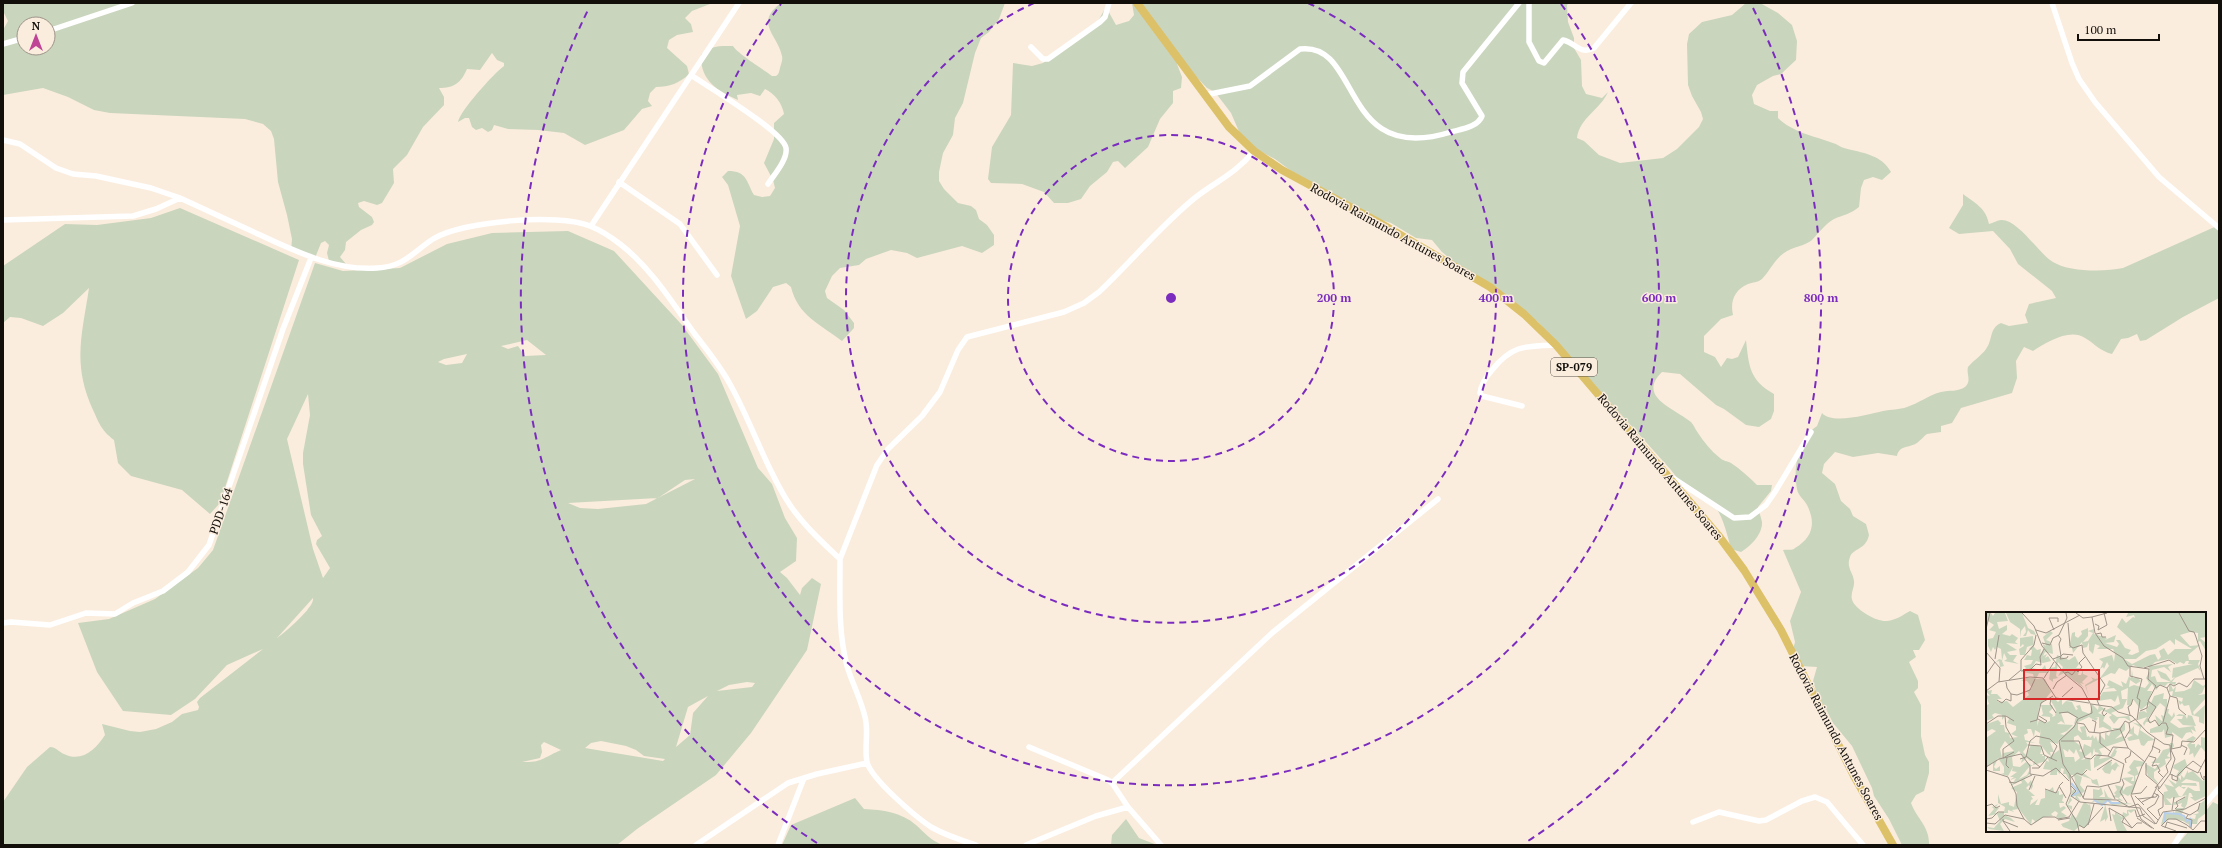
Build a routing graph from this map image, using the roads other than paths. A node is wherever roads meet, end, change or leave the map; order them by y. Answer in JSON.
{"nodes":[{"id":1,"x":132,"y":3,"type":"edge"},
{"id":2,"x":739,"y":3,"type":"edge"},
{"id":3,"x":1109,"y":3,"type":"edge"},
{"id":4,"x":1137,"y":3,"type":"edge"},
{"id":5,"x":1519,"y":3,"type":"edge"},
{"id":6,"x":1529,"y":3,"type":"edge"},
{"id":7,"x":1631,"y":3,"type":"edge"},
{"id":8,"x":2052,"y":3,"type":"edge"},
{"id":9,"x":56,"y":28,"type":"edge"},
{"id":10,"x":16,"y":40,"type":"edge"},
{"id":11,"x":3,"y":44,"type":"edge"},
{"id":12,"x":1031,"y":47,"type":"dead end"},
{"id":13,"x":690,"y":75,"type":"junction"},
{"id":14,"x":1205,"y":95,"type":"junction"},
{"id":15,"x":3,"y":140,"type":"edge"},
{"id":16,"x":1254,"y":151,"type":"junction"},
{"id":17,"x":619,"y":182,"type":"junction"},
{"id":18,"x":768,"y":184,"type":"dead end"},
{"id":19,"x":180,"y":198,"type":"junction"},
{"id":20,"x":3,"y":220,"type":"edge"},
{"id":21,"x":591,"y":226,"type":"junction"},
{"id":22,"x":2219,"y":228,"type":"edge"},
{"id":23,"x":311,"y":258,"type":"junction"},
{"id":24,"x":717,"y":275,"type":"dead end"},
{"id":25,"x":1556,"y":345,"type":"junction"},
{"id":26,"x":1522,"y":406,"type":"dead end"},
{"id":27,"x":1811,"y":432,"type":"dead end"},
{"id":28,"x":1664,"y":473,"type":"junction"},
{"id":29,"x":1438,"y":499,"type":"dead end"},
{"id":30,"x":840,"y":560,"type":"junction"},
{"id":31,"x":3,"y":623,"type":"edge"},
{"id":32,"x":1029,"y":747,"type":"dead end"},
{"id":33,"x":867,"y":763,"type":"junction"},
{"id":34,"x":804,"y":778,"type":"junction"},
{"id":35,"x":1112,"y":782,"type":"junction"},
{"id":36,"x":2219,"y":788,"type":"edge"},
{"id":37,"x":2206,"y":803,"type":"edge"},
{"id":38,"x":1128,"y":807,"type":"junction"},
{"id":39,"x":1693,"y":822,"type":"dead end"},
{"id":40,"x":2182,"y":832,"type":"edge"},
{"id":41,"x":696,"y":845,"type":"edge"},
{"id":42,"x":778,"y":845,"type":"edge"},
{"id":43,"x":976,"y":845,"type":"edge"},
{"id":44,"x":1026,"y":845,"type":"edge"},
{"id":45,"x":1161,"y":845,"type":"edge"},
{"id":46,"x":1863,"y":845,"type":"edge"},
{"id":47,"x":1893,"y":845,"type":"edge"},
{"id":48,"x":2174,"y":845,"type":"edge"}],
"edges":[{"from":1,"to":9,"type":"street"},
{"from":2,"to":13,"type":"street"},
{"from":3,"to":12,"type":"street"},
{"from":4,"to":14,"type":"highway","name":"Rodovia Raimundo Antunes Soares","number":"SP-079"},
{"from":5,"to":14,"type":"street"},
{"from":6,"to":7,"type":"street"},
{"from":8,"to":22,"type":"street"},
{"from":10,"to":11,"type":"street"},
{"from":13,"to":17,"type":"street"},
{"from":13,"to":18,"type":"street"},
{"from":14,"to":16,"type":"highway","name":"Rodovia Raimundo Antunes Soares","number":"SP-079"},
{"from":15,"to":19,"type":"street"},
{"from":16,"to":25,"type":"highway","name":"Rodovia Raimundo Antunes Soares","number":"SP-079"},
{"from":16,"to":30,"type":"street"},
{"from":17,"to":21,"type":"street"},
{"from":17,"to":24,"type":"street"},
{"from":19,"to":20,"type":"street"},
{"from":19,"to":23,"type":"street"},
{"from":21,"to":23,"type":"street"},
{"from":21,"to":30,"type":"street"},
{"from":23,"to":31,"type":"street","name":"PDD-164","number":"PDD-164"},
{"from":25,"to":26,"type":"street"},
{"from":25,"to":28,"type":"highway","name":"Rodovia Raimundo Antunes Soares","number":"SP-079"},
{"from":27,"to":28,"type":"street"},
{"from":28,"to":47,"type":"highway","name":"Rodovia Raimundo Antunes Soares","number":"SP-079"},
{"from":29,"to":35,"type":"street"},
{"from":30,"to":33,"type":"street"},
{"from":32,"to":35,"type":"street"},
{"from":33,"to":34,"type":"street"},
{"from":33,"to":43,"type":"street"},
{"from":34,"to":41,"type":"street"},
{"from":34,"to":42,"type":"street"},
{"from":35,"to":38,"type":"street"},
{"from":36,"to":37,"type":"street"},
{"from":38,"to":44,"type":"street"},
{"from":38,"to":45,"type":"street"},
{"from":39,"to":46,"type":"street"},
{"from":40,"to":48,"type":"street"}]}
